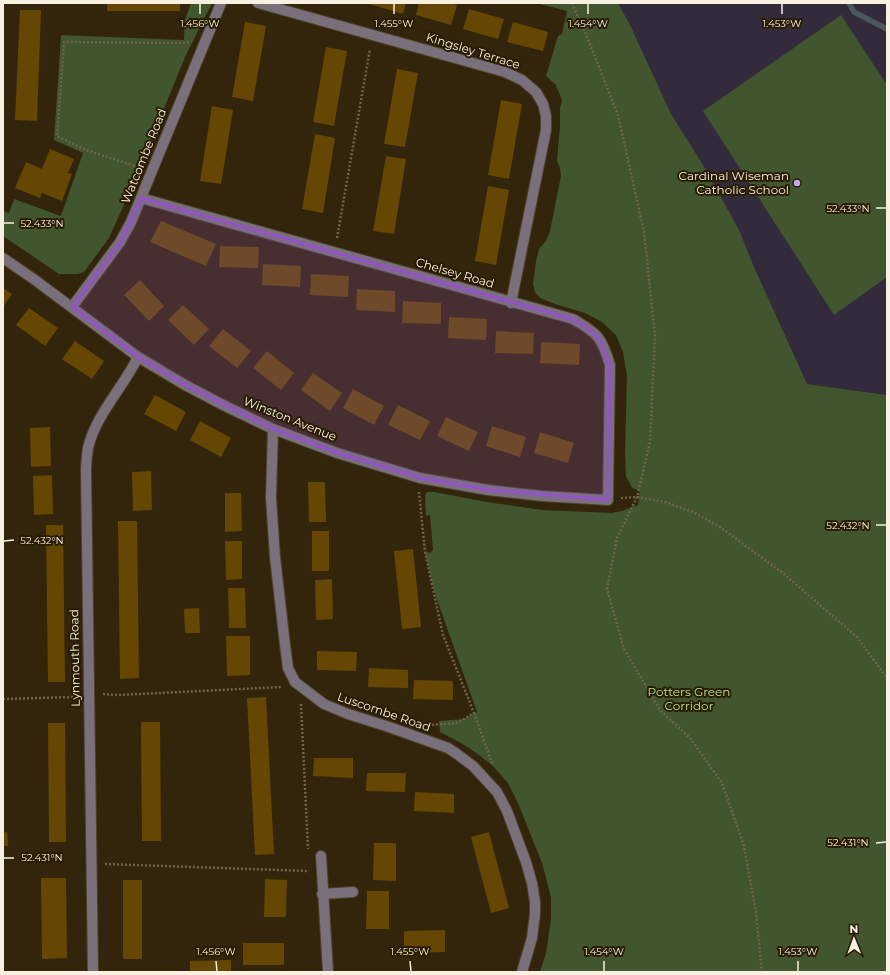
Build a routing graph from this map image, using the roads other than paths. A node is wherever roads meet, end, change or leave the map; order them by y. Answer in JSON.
{"nodes":[{"id":1,"x":221,"y":3,"type":"edge"},
{"id":2,"x":258,"y":3,"type":"edge"},
{"id":3,"x":141,"y":198,"type":"junction"},
{"id":4,"x":3,"y":258,"type":"edge"},
{"id":5,"x":511,"y":303,"type":"junction"},
{"id":6,"x":72,"y":308,"type":"junction"},
{"id":7,"x":138,"y":357,"type":"junction"},
{"id":8,"x":273,"y":429,"type":"junction"},
{"id":9,"x":608,"y":500,"type":"joint"},
{"id":10,"x":320,"y":856,"type":"dead end"},
{"id":11,"x":353,"y":892,"type":"dead end"},
{"id":12,"x":322,"y":894,"type":"junction"},
{"id":13,"x":93,"y":972,"type":"edge"},
{"id":14,"x":328,"y":972,"type":"edge"},
{"id":15,"x":522,"y":972,"type":"edge"}],
"edges":[{"from":1,"to":3,"type":"street","name":"Watcombe Road"},
{"from":2,"to":5,"type":"street","name":"Kingsley Terrace"},
{"from":3,"to":5,"type":"street","name":"Chelsey Road"},
{"from":3,"to":6,"type":"street","name":"Watcombe Road"},
{"from":4,"to":6,"type":"street","name":"Winston Avenue"},
{"from":5,"to":9,"type":"street","name":"Chelsey Road"},
{"from":6,"to":7,"type":"street","name":"Winston Avenue"},
{"from":7,"to":8,"type":"street","name":"Winston Avenue"},
{"from":7,"to":13,"type":"street","name":"Lynmouth Road"},
{"from":8,"to":9,"type":"street","name":"Winston Avenue"},
{"from":8,"to":15,"type":"street","name":"Luscombe Road"},
{"from":10,"to":12,"type":"street"},
{"from":11,"to":12,"type":"street"},
{"from":12,"to":14,"type":"street"}]}
